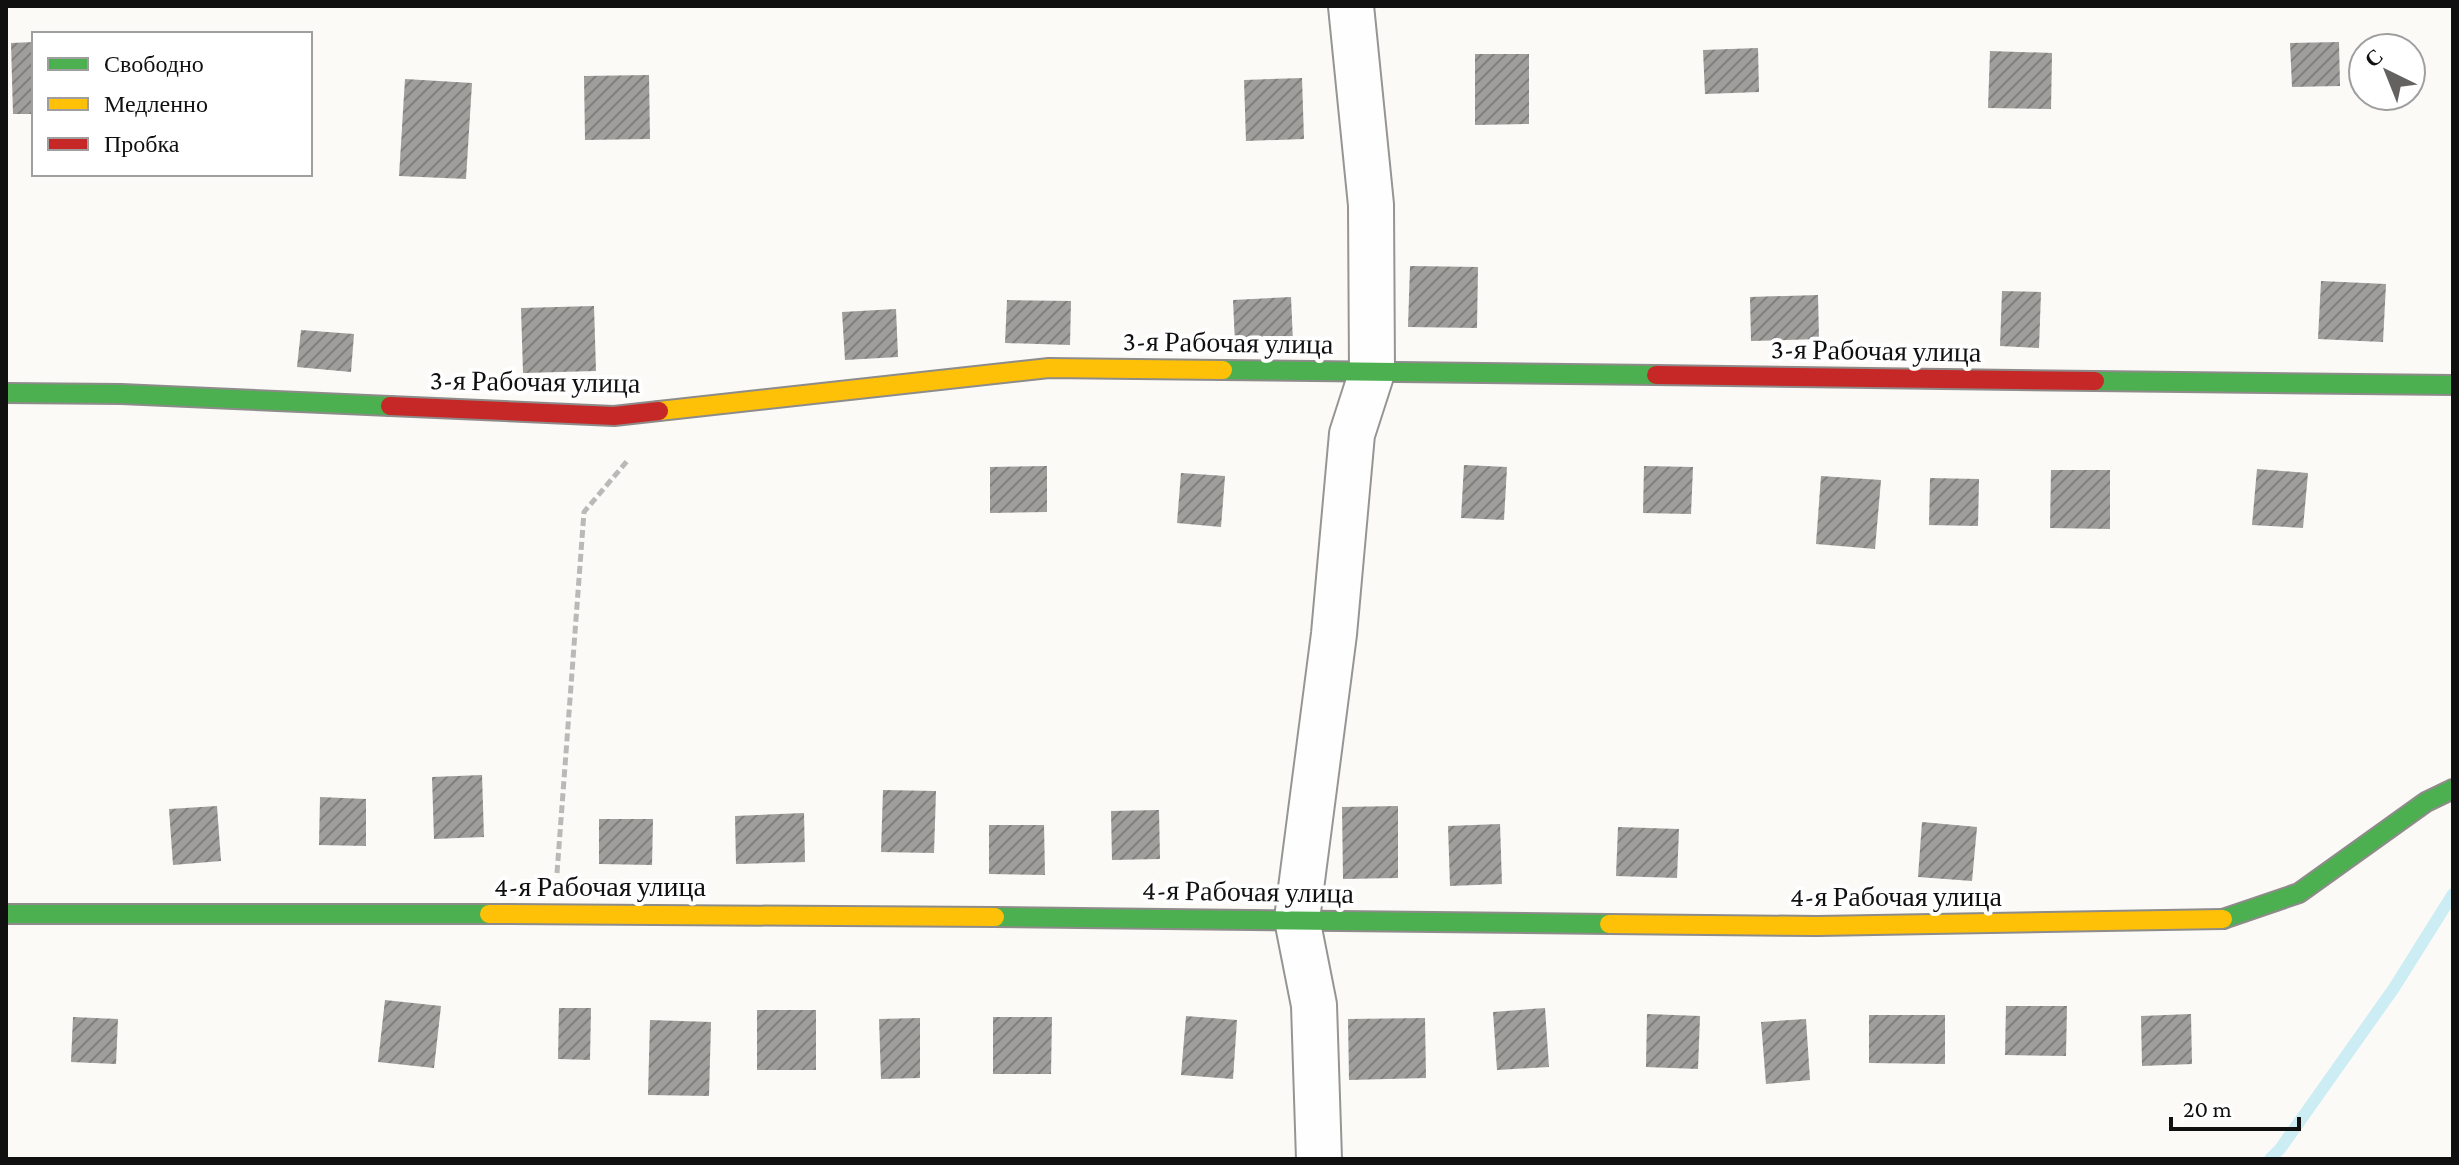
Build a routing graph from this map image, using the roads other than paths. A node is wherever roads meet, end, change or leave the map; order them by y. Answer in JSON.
{"nodes":[{"id":1,"x":1351,"y":6,"type":"edge"},
{"id":2,"x":1372,"y":372,"type":"junction"},
{"id":3,"x":2453,"y":385,"type":"edge"},
{"id":4,"x":6,"y":393,"type":"edge"},
{"id":5,"x":2453,"y":789,"type":"edge"},
{"id":6,"x":6,"y":914,"type":"edge"},
{"id":7,"x":1297,"y":919,"type":"junction"},
{"id":8,"x":1319,"y":1159,"type":"edge"}],
"edges":[{"from":1,"to":2,"type":"street"},
{"from":2,"to":3,"type":"street","name":"3-я Рабочая улица"},
{"from":2,"to":4,"type":"street","name":"3-я Рабочая улица"},
{"from":2,"to":7,"type":"street"},
{"from":5,"to":7,"type":"street","name":"4-я Рабочая улица"},
{"from":6,"to":7,"type":"street","name":"4-я Рабочая улица"},
{"from":7,"to":8,"type":"street"}]}
